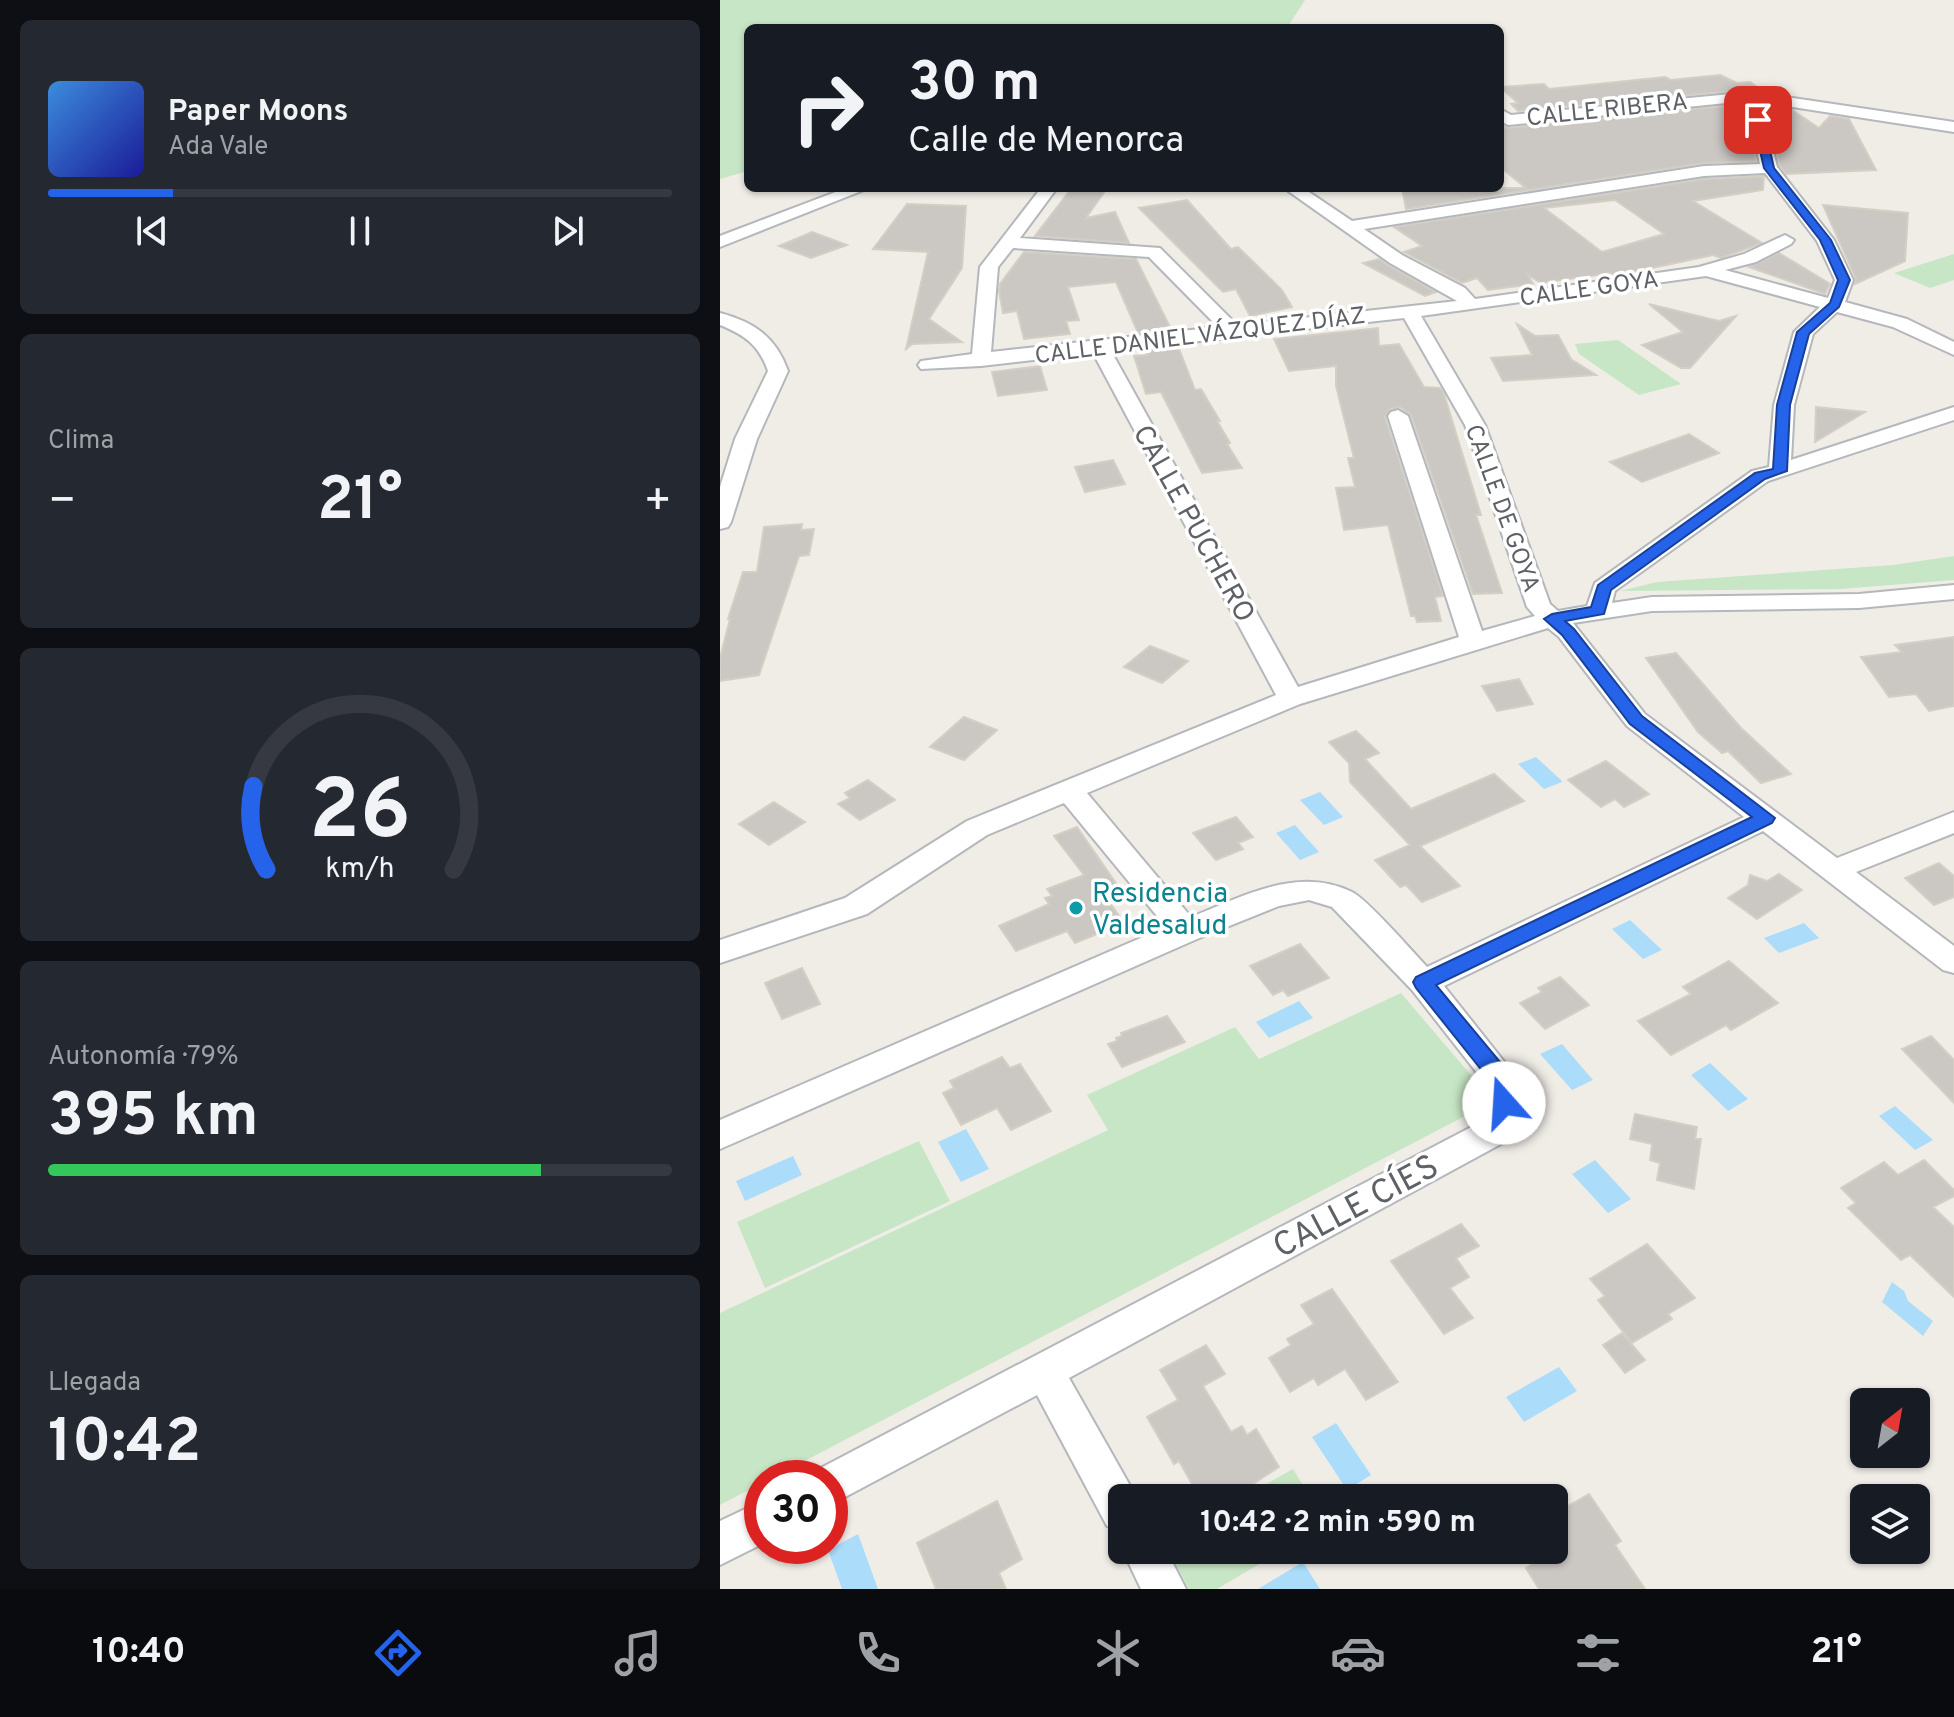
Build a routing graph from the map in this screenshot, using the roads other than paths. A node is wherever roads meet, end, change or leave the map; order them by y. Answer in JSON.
{"nodes":[{"id":1,"x":1752,"y":96,"type":"junction"},
{"id":2,"x":1504,"y":116,"type":"edge"},
{"id":3,"x":1952,"y":127,"type":"edge"},
{"id":4,"x":1769,"y":168,"type":"junction"},
{"id":5,"x":851,"y":192,"type":"edge"},
{"id":6,"x":1046,"y":192,"type":"edge"},
{"id":7,"x":1298,"y":192,"type":"edge"},
{"id":8,"x":1347,"y":227,"type":"junction"},
{"id":9,"x":1785,"y":240,"type":"dead end"},
{"id":10,"x":720,"y":242,"type":"edge"},
{"id":11,"x":1008,"y":242,"type":"junction"},
{"id":12,"x":1706,"y":271,"type":"junction"},
{"id":13,"x":1835,"y":304,"type":"junction"},
{"id":14,"x":1471,"y":305,"type":"junction"},
{"id":15,"x":1409,"y":311,"type":"junction"},
{"id":16,"x":720,"y":319,"type":"edge"},
{"id":17,"x":1232,"y":331,"type":"junction"},
{"id":18,"x":1100,"y":348,"type":"junction"},
{"id":19,"x":1954,"y":349,"type":"edge"},
{"id":20,"x":981,"y":360,"type":"junction"},
{"id":21,"x":928,"y":365,"type":"dead end"},
{"id":22,"x":1954,"y":413,"type":"edge"},
{"id":23,"x":1398,"y":416,"type":"dead end"},
{"id":24,"x":1780,"y":471,"type":"junction"},
{"id":25,"x":720,"y":522,"type":"edge"},
{"id":26,"x":1954,"y":592,"type":"edge"},
{"id":27,"x":1598,"y":611,"type":"junction"},
{"id":28,"x":1552,"y":619,"type":"junction"},
{"id":29,"x":1473,"y":641,"type":"junction"},
{"id":30,"x":1291,"y":698,"type":"junction"},
{"id":31,"x":1070,"y":791,"type":"junction"},
{"id":32,"x":1766,"y":818,"type":"junction"},
{"id":33,"x":1954,"y":822,"type":"edge"},
{"id":34,"x":1836,"y":869,"type":"junction"},
{"id":35,"x":1186,"y":931,"type":"junction"},
{"id":36,"x":720,"y":952,"type":"edge"},
{"id":37,"x":1954,"y":962,"type":"edge"},
{"id":38,"x":1423,"y":982,"type":"junction"},
{"id":39,"x":720,"y":1135,"type":"edge"},
{"id":40,"x":1044,"y":1370,"type":"junction"},
{"id":41,"x":848,"y":1475,"type":"edge"},
{"id":42,"x":1108,"y":1487,"type":"edge"},
{"id":43,"x":744,"y":1531,"type":"edge"},
{"id":44,"x":720,"y":1544,"type":"edge"},
{"id":45,"x":1151,"y":1564,"type":"edge"},
{"id":46,"x":1164,"y":1589,"type":"edge"}],
"edges":[{"from":1,"to":2,"type":"street","name":"CALLE RIBERA"},
{"from":1,"to":3,"type":"street","name":"CALLE RIBERA"},
{"from":1,"to":4,"type":"street"},
{"from":4,"to":8,"type":"street"},
{"from":4,"to":13,"type":"street"},
{"from":5,"to":10,"type":"street"},
{"from":6,"to":11,"type":"street"},
{"from":7,"to":8,"type":"street"},
{"from":8,"to":14,"type":"street"},
{"from":9,"to":12,"type":"street","name":"CALLE GOYA"},
{"from":11,"to":17,"type":"street"},
{"from":11,"to":20,"type":"street"},
{"from":12,"to":13,"type":"street","name":"CALLE GOYA"},
{"from":12,"to":14,"type":"street","name":"CALLE GOYA"},
{"from":13,"to":19,"type":"street","name":"CALLE GOYA"},
{"from":13,"to":24,"type":"street"},
{"from":14,"to":15,"type":"street","name":"CALLE DANIEL VÁZQUEZ DÍAZ"},
{"from":15,"to":17,"type":"street","name":"CALLE DANIEL VÁZQUEZ DÍAZ"},
{"from":15,"to":28,"type":"street","name":"CALLE DE GOYA"},
{"from":16,"to":25,"type":"street"},
{"from":17,"to":18,"type":"street","name":"CALLE DANIEL VÁZQUEZ DÍAZ"},
{"from":18,"to":20,"type":"street","name":"CALLE DANIEL VÁZQUEZ DÍAZ"},
{"from":18,"to":30,"type":"street","name":"CALLE PUCHERO"},
{"from":20,"to":21,"type":"street","name":"CALLE DANIEL VÁZQUEZ DÍAZ"},
{"from":22,"to":24,"type":"street"},
{"from":23,"to":29,"type":"street"},
{"from":24,"to":27,"type":"street"},
{"from":26,"to":27,"type":"street"},
{"from":27,"to":28,"type":"street"},
{"from":28,"to":29,"type":"street"},
{"from":28,"to":32,"type":"street","name":"CALLE DE GOYA"},
{"from":29,"to":30,"type":"street"},
{"from":30,"to":31,"type":"street"},
{"from":31,"to":35,"type":"street"},
{"from":31,"to":36,"type":"street"},
{"from":32,"to":34,"type":"street","name":"CALLE DE GOYA"},
{"from":32,"to":38,"type":"street"},
{"from":33,"to":34,"type":"street"},
{"from":34,"to":37,"type":"street","name":"CALLE DE GOYA"},
{"from":35,"to":38,"type":"street","name":"CALLE CÍES"},
{"from":35,"to":39,"type":"street","name":"CALLE CÍES"},
{"from":38,"to":40,"type":"street","name":"CALLE CÍES"},
{"from":40,"to":41,"type":"street","name":"CALLE CÍES"},
{"from":40,"to":42,"type":"street"},
{"from":43,"to":44,"type":"street"},
{"from":45,"to":46,"type":"street"}]}
